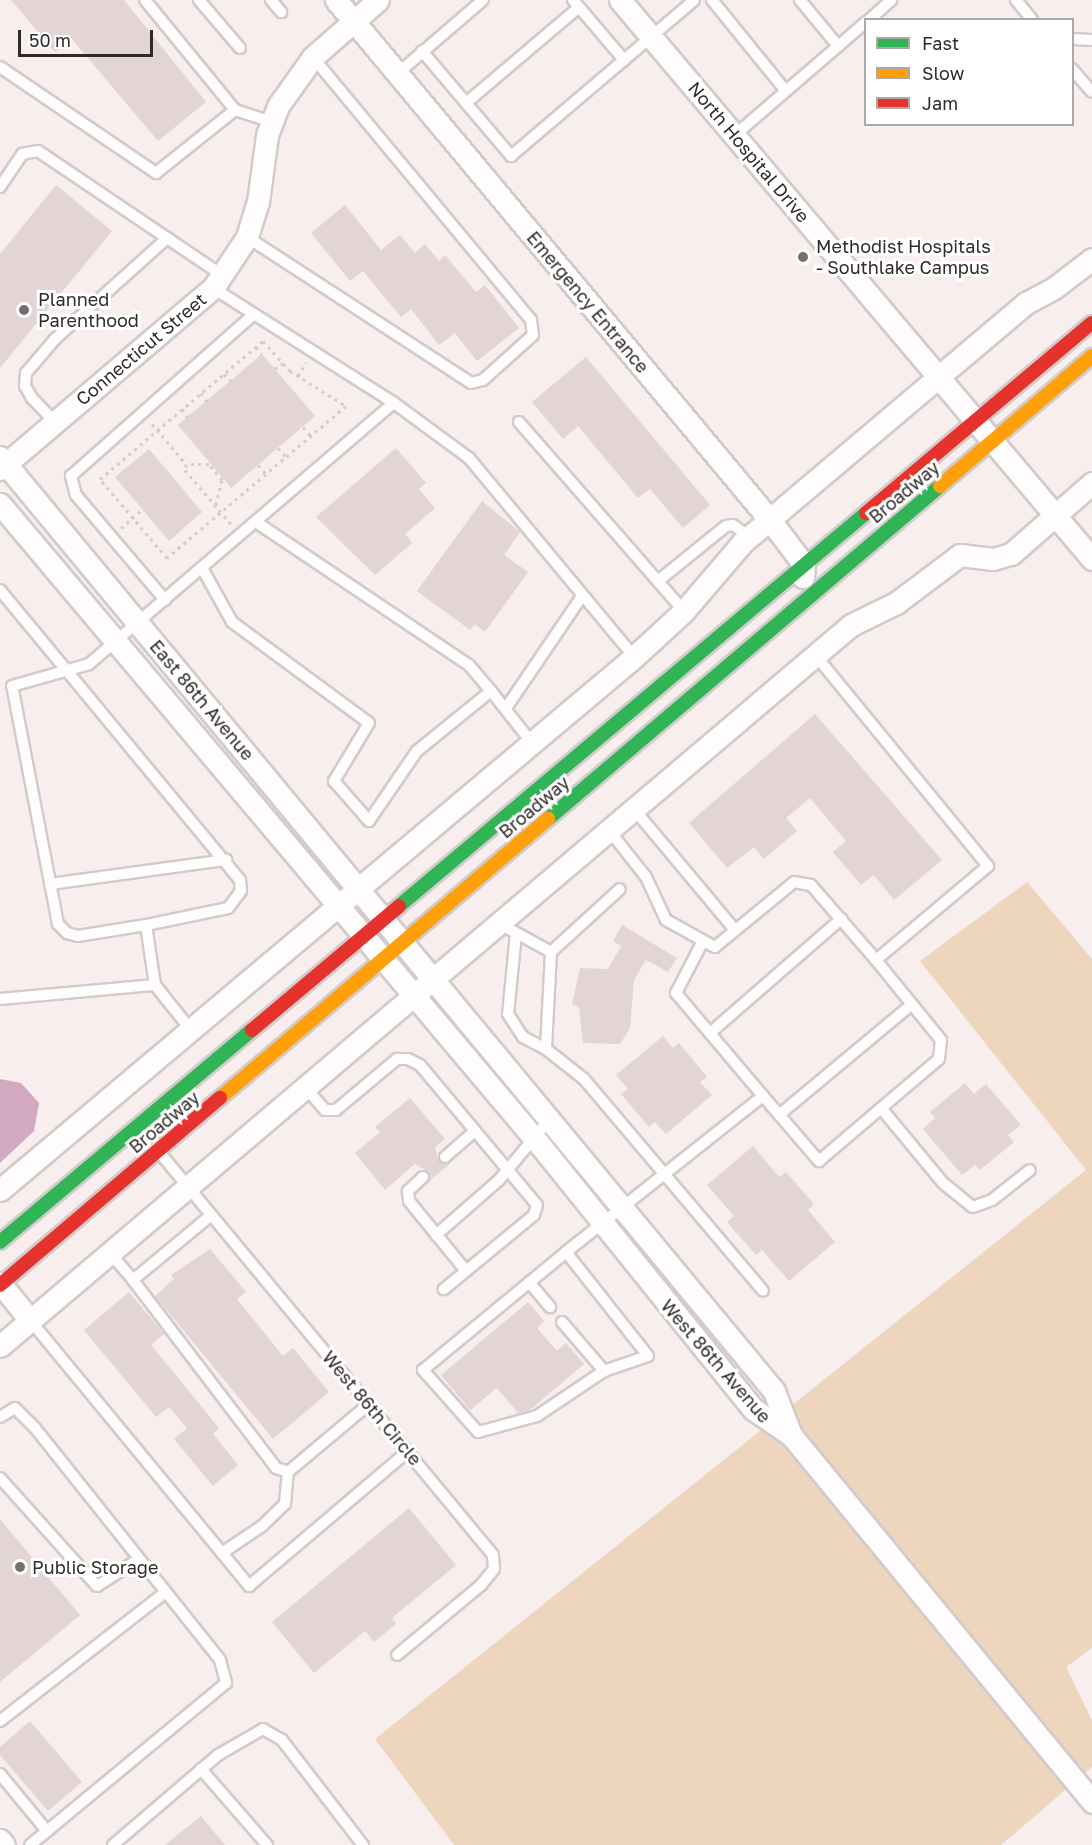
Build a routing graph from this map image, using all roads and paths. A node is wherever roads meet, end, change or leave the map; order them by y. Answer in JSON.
{"nodes":[{"id":1,"x":144,"y":0,"type":"edge"},
{"id":2,"x":199,"y":0,"type":"edge"},
{"id":3,"x":271,"y":0,"type":"edge"},
{"id":4,"x":336,"y":0,"type":"edge"},
{"id":5,"x":378,"y":0,"type":"edge"},
{"id":6,"x":483,"y":0,"type":"edge"},
{"id":7,"x":620,"y":0,"type":"edge"},
{"id":8,"x":694,"y":0,"type":"edge"},
{"id":9,"x":712,"y":0,"type":"edge"},
{"id":10,"x":800,"y":0,"type":"edge"},
{"id":11,"x":1016,"y":0,"type":"edge"},
{"id":12,"x":886,"y":2,"type":"edge"},
{"id":13,"x":576,"y":3,"type":"edge"},
{"id":14,"x":281,"y":12,"type":"dead end"},
{"id":15,"x":870,"y":18,"type":"edge"},
{"id":16,"x":1030,"y":18,"type":"edge"},
{"id":17,"x":353,"y":21,"type":"junction"},
{"id":18,"x":864,"y":24,"type":"edge"},
{"id":19,"x":652,"y":37,"type":"junction"},
{"id":20,"x":1074,"y":39,"type":"edge"},
{"id":21,"x":1092,"y":40,"type":"edge"},
{"id":22,"x":838,"y":46,"type":"junction"},
{"id":23,"x":240,"y":48,"type":"dead end"},
{"id":24,"x":422,"y":51,"type":"junction"},
{"id":25,"x":313,"y":57,"type":"junction"},
{"id":26,"x":624,"y":60,"type":"junction"},
{"id":27,"x":0,"y":67,"type":"edge"},
{"id":28,"x":1074,"y":71,"type":"edge"},
{"id":29,"x":397,"y":74,"type":"junction"},
{"id":30,"x":786,"y":91,"type":"junction"},
{"id":31,"x":1092,"y":92,"type":"edge"},
{"id":32,"x":466,"y":103,"type":"junction"},
{"id":33,"x":235,"y":110,"type":"junction"},
{"id":34,"x":272,"y":122,"type":"junction"},
{"id":35,"x":735,"y":135,"type":"junction"},
{"id":36,"x":0,"y":187,"type":"edge"},
{"id":37,"x":247,"y":237,"type":"junction"},
{"id":38,"x":167,"y":238,"type":"junction"},
{"id":39,"x":1092,"y":259,"type":"edge"},
{"id":40,"x":218,"y":281,"type":"junction"},
{"id":41,"x":254,"y":314,"type":"junction"},
{"id":42,"x":1092,"y":323,"type":"edge"},
{"id":43,"x":256,"y":347,"type":"junction"},
{"id":44,"x":262,"y":354,"type":"dead end"},
{"id":45,"x":1092,"y":356,"type":"edge"},
{"id":46,"x":283,"y":363,"type":"junction"},
{"id":47,"x":275,"y":369,"type":"dead end"},
{"id":48,"x":225,"y":374,"type":"junction"},
{"id":49,"x":940,"y":378,"type":"junction"},
{"id":50,"x":231,"y":381,"type":"dead end"},
{"id":51,"x":201,"y":393,"type":"junction"},
{"id":52,"x":207,"y":401,"type":"dead end"},
{"id":53,"x":393,"y":403,"type":"junction"},
{"id":54,"x":182,"y":409,"type":"junction"},
{"id":55,"x":188,"y":417,"type":"dead end"},
{"id":56,"x":55,"y":422,"type":"junction"},
{"id":57,"x":519,"y":422,"type":"dead end"},
{"id":58,"x":976,"y":422,"type":"junction"},
{"id":59,"x":303,"y":427,"type":"dead end"},
{"id":60,"x":157,"y":430,"type":"junction"},
{"id":61,"x":311,"y":436,"type":"junction"},
{"id":62,"x":992,"y":441,"type":"junction"},
{"id":63,"x":278,"y":448,"type":"dead end"},
{"id":64,"x":286,"y":457,"type":"junction"},
{"id":65,"x":2,"y":463,"type":"edge"},
{"id":66,"x":186,"y":464,"type":"junction"},
{"id":67,"x":258,"y":465,"type":"dead end"},
{"id":68,"x":266,"y":474,"type":"junction"},
{"id":69,"x":1092,"y":483,"type":"edge"},
{"id":70,"x":0,"y":504,"type":"edge"},
{"id":71,"x":216,"y":506,"type":"junction"},
{"id":72,"x":142,"y":510,"type":"dead end"},
{"id":73,"x":221,"y":512,"type":"junction"},
{"id":74,"x":1055,"y":515,"type":"junction"},
{"id":75,"x":133,"y":518,"type":"junction"},
{"id":76,"x":770,"y":520,"type":"junction"},
{"id":77,"x":256,"y":522,"type":"junction"},
{"id":78,"x":750,"y":537,"type":"junction"},
{"id":79,"x":1092,"y":559,"type":"edge"},
{"id":80,"x":804,"y":565,"type":"junction"},
{"id":81,"x":202,"y":568,"type":"junction"},
{"id":82,"x":658,"y":581,"type":"junction"},
{"id":83,"x":0,"y":590,"type":"edge"},
{"id":84,"x":582,"y":596,"type":"junction"},
{"id":85,"x":165,"y":600,"type":"junction"},
{"id":86,"x":684,"y":611,"type":"junction"},
{"id":87,"x":788,"y":615,"type":"junction"},
{"id":88,"x":137,"y":624,"type":"junction"},
{"id":89,"x":116,"y":643,"type":"junction"},
{"id":90,"x":815,"y":655,"type":"junction"},
{"id":91,"x":634,"y":657,"type":"junction"},
{"id":92,"x":68,"y":671,"type":"junction"},
{"id":93,"x":12,"y":686,"type":"junction"},
{"id":94,"x":0,"y":688,"type":"edge"},
{"id":95,"x":491,"y":691,"type":"junction"},
{"id":96,"x":506,"y":708,"type":"junction"},
{"id":97,"x":532,"y":743,"type":"junction"},
{"id":98,"x":633,"y":808,"type":"junction"},
{"id":99,"x":609,"y":829,"type":"junction"},
{"id":100,"x":226,"y":860,"type":"junction"},
{"id":101,"x":50,"y":884,"type":"junction"},
{"id":102,"x":361,"y":888,"type":"junction"},
{"id":103,"x":620,"y":889,"type":"dead end"},
{"id":104,"x":338,"y":906,"type":"junction"},
{"id":105,"x":384,"y":915,"type":"junction"},
{"id":106,"x":841,"y":919,"type":"junction"},
{"id":107,"x":146,"y":925,"type":"junction"},
{"id":108,"x":508,"y":929,"type":"junction"},
{"id":109,"x":735,"y":930,"type":"junction"},
{"id":110,"x":362,"y":934,"type":"junction"},
{"id":111,"x":703,"y":940,"type":"junction"},
{"id":112,"x":405,"y":941,"type":"junction"},
{"id":113,"x":551,"y":952,"type":"junction"},
{"id":114,"x":382,"y":960,"type":"junction"},
{"id":115,"x":876,"y":960,"type":"junction"},
{"id":116,"x":434,"y":978,"type":"junction"},
{"id":117,"x":155,"y":985,"type":"junction"},
{"id":118,"x":411,"y":996,"type":"junction"},
{"id":119,"x":0,"y":999,"type":"edge"},
{"id":120,"x":912,"y":1004,"type":"junction"},
{"id":121,"x":191,"y":1030,"type":"junction"},
{"id":122,"x":710,"y":1033,"type":"junction"},
{"id":123,"x":546,"y":1049,"type":"junction"},
{"id":124,"x":305,"y":1087,"type":"junction"},
{"id":125,"x":763,"y":1096,"type":"junction"},
{"id":126,"x":881,"y":1108,"type":"junction"},
{"id":127,"x":779,"y":1115,"type":"junction"},
{"id":128,"x":549,"y":1120,"type":"junction"},
{"id":129,"x":475,"y":1131,"type":"junction"},
{"id":130,"x":534,"y":1138,"type":"junction"},
{"id":131,"x":158,"y":1151,"type":"junction"},
{"id":132,"x":445,"y":1157,"type":"dead end"},
{"id":133,"x":509,"y":1170,"type":"junction"},
{"id":134,"x":1030,"y":1170,"type":"dead end"},
{"id":135,"x":423,"y":1176,"type":"dead end"},
{"id":136,"x":666,"y":1176,"type":"junction"},
{"id":137,"x":186,"y":1184,"type":"junction"},
{"id":138,"x":0,"y":1190,"type":"edge"},
{"id":139,"x":622,"y":1209,"type":"junction"},
{"id":140,"x":210,"y":1216,"type":"junction"},
{"id":141,"x":602,"y":1225,"type":"junction"},
{"id":142,"x":436,"y":1235,"type":"junction"},
{"id":143,"x":0,"y":1242,"type":"edge"},
{"id":144,"x":109,"y":1252,"type":"junction"},
{"id":145,"x":566,"y":1252,"type":"junction"},
{"id":146,"x":466,"y":1271,"type":"junction"},
{"id":147,"x":133,"y":1280,"type":"junction"},
{"id":148,"x":529,"y":1282,"type":"junction"},
{"id":149,"x":0,"y":1284,"type":"edge"},
{"id":150,"x":444,"y":1289,"type":"dead end"},
{"id":151,"x":763,"y":1291,"type":"dead end"},
{"id":152,"x":550,"y":1307,"type":"dead end"},
{"id":153,"x":30,"y":1320,"type":"junction"},
{"id":154,"x":562,"y":1322,"type":"dead end"},
{"id":155,"x":0,"y":1346,"type":"edge"},
{"id":156,"x":604,"y":1371,"type":"junction"},
{"id":157,"x":369,"y":1404,"type":"junction"},
{"id":158,"x":0,"y":1416,"type":"edge"},
{"id":159,"x":791,"y":1436,"type":"junction"},
{"id":160,"x":408,"y":1451,"type":"junction"},
{"id":161,"x":288,"y":1472,"type":"junction"},
{"id":162,"x":0,"y":1478,"type":"edge"},
{"id":163,"x":222,"y":1553,"type":"junction"},
{"id":164,"x":139,"y":1558,"type":"junction"},
{"id":165,"x":166,"y":1592,"type":"junction"},
{"id":166,"x":398,"y":1655,"type":"dead end"},
{"id":167,"x":0,"y":1721,"type":"edge"},
{"id":168,"x":201,"y":1769,"type":"junction"},
{"id":169,"x":0,"y":1774,"type":"edge"},
{"id":170,"x":1092,"y":1802,"type":"edge"},
{"id":171,"x":47,"y":1831,"type":"junction"},
{"id":172,"x":0,"y":1840,"type":"edge"},
{"id":173,"x":4,"y":1845,"type":"edge"},
{"id":174,"x":30,"y":1845,"type":"edge"},
{"id":175,"x":113,"y":1845,"type":"edge"},
{"id":176,"x":267,"y":1845,"type":"edge"},
{"id":177,"x":363,"y":1845,"type":"edge"}],
"edges":[{"from":1,"to":33,"type":"lane"},
{"from":2,"to":23,"type":"lane"},
{"from":3,"to":14,"type":"lane"},
{"from":4,"to":17,"type":"street","name":"Emergency Entrance"},
{"from":5,"to":17,"type":"street","name":"Connecticut Street"},
{"from":6,"to":24,"type":"lane"},
{"from":7,"to":19,"type":"street","name":"North Hospital Drive"},
{"from":8,"to":19,"type":"lane"},
{"from":9,"to":30,"type":"lane"},
{"from":10,"to":22,"type":"lane"},
{"from":11,"to":16,"type":"lane"},
{"from":12,"to":15,"type":"lane"},
{"from":13,"to":26,"type":"lane"},
{"from":13,"to":32,"type":"lane"},
{"from":17,"to":25,"type":"street","name":"Connecticut Street"},
{"from":17,"to":29,"type":"street","name":"Emergency Entrance"},
{"from":18,"to":22,"type":"lane"},
{"from":19,"to":26,"type":"lane"},
{"from":19,"to":35,"type":"street","name":"North Hospital Drive"},
{"from":20,"to":21,"type":"lane"},
{"from":22,"to":30,"type":"lane"},
{"from":24,"to":29,"type":"lane"},
{"from":24,"to":32,"type":"lane"},
{"from":25,"to":34,"type":"street","name":"Connecticut Street"},
{"from":25,"to":37,"type":"lane"},
{"from":26,"to":32,"type":"lane"},
{"from":27,"to":33,"type":"lane"},
{"from":28,"to":31,"type":"lane"},
{"from":29,"to":76,"type":"street","name":"Emergency Entrance"},
{"from":30,"to":35,"type":"lane"},
{"from":33,"to":34,"type":"lane"},
{"from":34,"to":37,"type":"street","name":"Connecticut Street"},
{"from":35,"to":49,"type":"street","name":"North Hospital Drive"},
{"from":36,"to":38,"type":"lane"},
{"from":37,"to":40,"type":"street","name":"Connecticut Street"},
{"from":38,"to":40,"type":"lane"},
{"from":38,"to":56,"type":"lane"},
{"from":39,"to":49,"type":"street"},
{"from":40,"to":41,"type":"lane"},
{"from":40,"to":56,"type":"street","name":"Connecticut Street"},
{"from":41,"to":53,"type":"lane"},
{"from":41,"to":85,"type":"lane"},
{"from":42,"to":58,"type":"main road","name":"Broadway"},
{"from":43,"to":44,"type":"path"},
{"from":43,"to":46,"type":"path"},
{"from":43,"to":48,"type":"path"},
{"from":45,"to":62,"type":"main road","name":"Broadway"},
{"from":46,"to":47,"type":"path"},
{"from":46,"to":61,"type":"path"},
{"from":48,"to":50,"type":"path"},
{"from":48,"to":51,"type":"path"},
{"from":49,"to":58,"type":"street","name":"North Hospital Drive"},
{"from":49,"to":76,"type":"street"},
{"from":51,"to":52,"type":"path"},
{"from":51,"to":54,"type":"path"},
{"from":53,"to":77,"type":"lane"},
{"from":53,"to":84,"type":"lane"},
{"from":54,"to":55,"type":"path"},
{"from":54,"to":60,"type":"path"},
{"from":56,"to":65,"type":"street","name":"Connecticut Street"},
{"from":57,"to":82,"type":"lane"},
{"from":58,"to":62,"type":"street","name":"North Hospital Drive"},
{"from":58,"to":80,"type":"main road","name":"Broadway"},
{"from":59,"to":61,"type":"path"},
{"from":60,"to":66,"type":"path"},
{"from":60,"to":75,"type":"path"},
{"from":61,"to":64,"type":"path"},
{"from":62,"to":74,"type":"street","name":"North Hospital Drive"},
{"from":62,"to":87,"type":"main road","name":"Broadway"},
{"from":63,"to":64,"type":"path"},
{"from":64,"to":68,"type":"path"},
{"from":65,"to":88,"type":"street","name":"East 86th Avenue"},
{"from":66,"to":71,"type":"path"},
{"from":66,"to":71,"type":"path"},
{"from":67,"to":68,"type":"path"},
{"from":68,"to":73,"type":"path"},
{"from":69,"to":74,"type":"street"},
{"from":70,"to":89,"type":"street","name":"East 86th Avenue"},
{"from":71,"to":73,"type":"path"},
{"from":72,"to":75,"type":"path"},
{"from":73,"to":75,"type":"path"},
{"from":74,"to":79,"type":"street","name":"North Hospital Drive"},
{"from":74,"to":90,"type":"street"},
{"from":76,"to":78,"type":"street"},
{"from":76,"to":80,"type":"street","name":"Emergency Entrance"},
{"from":77,"to":81,"type":"lane"},
{"from":77,"to":95,"type":"lane"},
{"from":78,"to":82,"type":"lane"},
{"from":78,"to":86,"type":"street"},
{"from":80,"to":87,"type":"street"},
{"from":80,"to":105,"type":"main road","name":"Broadway"},
{"from":81,"to":85,"type":"lane"},
{"from":81,"to":95,"type":"lane"},
{"from":82,"to":86,"type":"lane"},
{"from":83,"to":92,"type":"lane"},
{"from":84,"to":91,"type":"lane"},
{"from":84,"to":96,"type":"lane"},
{"from":85,"to":88,"type":"lane"},
{"from":86,"to":91,"type":"street"},
{"from":87,"to":112,"type":"main road","name":"Broadway"},
{"from":88,"to":89,"type":"lane"},
{"from":88,"to":102,"type":"street","name":"East 86th Avenue"},
{"from":89,"to":92,"type":"lane"},
{"from":89,"to":104,"type":"street","name":"East 86th Avenue"},
{"from":90,"to":98,"type":"street"},
{"from":90,"to":115,"type":"lane"},
{"from":91,"to":97,"type":"street"},
{"from":92,"to":93,"type":"lane"},
{"from":92,"to":100,"type":"lane"},
{"from":93,"to":94,"type":"lane"},
{"from":93,"to":101,"type":"lane"},
{"from":95,"to":96,"type":"lane"},
{"from":96,"to":97,"type":"lane"},
{"from":97,"to":102,"type":"street"},
{"from":98,"to":99,"type":"street"},
{"from":98,"to":109,"type":"lane"},
{"from":99,"to":108,"type":"street"},
{"from":99,"to":111,"type":"lane"},
{"from":100,"to":101,"type":"lane"},
{"from":100,"to":107,"type":"lane"},
{"from":101,"to":107,"type":"lane"},
{"from":102,"to":104,"type":"street"},
{"from":102,"to":105,"type":"street","name":"East 86th Avenue"},
{"from":103,"to":113,"type":"lane"},
{"from":104,"to":110,"type":"street","name":"East 86th Avenue"},
{"from":104,"to":121,"type":"street"},
{"from":105,"to":110,"type":"main road","name":"Broadway"},
{"from":105,"to":112,"type":"street","name":"East 86th Avenue"},
{"from":106,"to":109,"type":"lane"},
{"from":106,"to":115,"type":"lane"},
{"from":106,"to":122,"type":"lane"},
{"from":107,"to":117,"type":"lane"},
{"from":108,"to":113,"type":"lane"},
{"from":108,"to":116,"type":"street"},
{"from":108,"to":123,"type":"lane"},
{"from":109,"to":111,"type":"lane"},
{"from":110,"to":114,"type":"street","name":"East 86th Avenue"},
{"from":110,"to":143,"type":"main road","name":"Broadway"},
{"from":111,"to":122,"type":"lane"},
{"from":112,"to":114,"type":"main road","name":"Broadway"},
{"from":112,"to":116,"type":"street","name":"West 86th Avenue"},
{"from":113,"to":123,"type":"lane"},
{"from":114,"to":118,"type":"street","name":"West 86th Avenue"},
{"from":114,"to":131,"type":"main road","name":"Broadway"},
{"from":115,"to":120,"type":"lane"},
{"from":116,"to":118,"type":"street"},
{"from":116,"to":128,"type":"street","name":"West 86th Avenue"},
{"from":117,"to":119,"type":"lane"},
{"from":117,"to":121,"type":"lane"},
{"from":118,"to":124,"type":"street"},
{"from":118,"to":130,"type":"street","name":"West 86th Avenue"},
{"from":120,"to":126,"type":"lane"},
{"from":120,"to":127,"type":"lane"},
{"from":121,"to":138,"type":"street"},
{"from":122,"to":125,"type":"lane"},
{"from":123,"to":136,"type":"lane"},
{"from":124,"to":129,"type":"lane"},
{"from":124,"to":137,"type":"street"},
{"from":125,"to":127,"type":"lane"},
{"from":125,"to":136,"type":"lane"},
{"from":126,"to":127,"type":"lane"},
{"from":126,"to":134,"type":"lane"},
{"from":128,"to":130,"type":"lane"},
{"from":128,"to":139,"type":"street","name":"West 86th Avenue"},
{"from":129,"to":132,"type":"lane"},
{"from":129,"to":133,"type":"lane"},
{"from":130,"to":133,"type":"lane"},
{"from":130,"to":141,"type":"street","name":"West 86th Avenue"},
{"from":131,"to":137,"type":"lane","name":"West 86th Circle"},
{"from":131,"to":149,"type":"main road","name":"Broadway"},
{"from":133,"to":142,"type":"lane"},
{"from":133,"to":146,"type":"lane"},
{"from":135,"to":142,"type":"lane"},
{"from":136,"to":139,"type":"lane"},
{"from":136,"to":151,"type":"lane"},
{"from":137,"to":140,"type":"lane","name":"West 86th Circle"},
{"from":137,"to":144,"type":"street"},
{"from":139,"to":141,"type":"lane"},
{"from":139,"to":159,"type":"street","name":"West 86th Avenue"},
{"from":140,"to":147,"type":"lane"},
{"from":140,"to":157,"type":"lane","name":"West 86th Circle"},
{"from":141,"to":145,"type":"lane"},
{"from":141,"to":159,"type":"street","name":"West 86th Avenue"},
{"from":142,"to":146,"type":"lane"},
{"from":144,"to":147,"type":"lane"},
{"from":144,"to":153,"type":"street"},
{"from":145,"to":148,"type":"lane"},
{"from":145,"to":156,"type":"lane"},
{"from":146,"to":150,"type":"lane"},
{"from":147,"to":161,"type":"lane"},
{"from":148,"to":152,"type":"lane"},
{"from":148,"to":156,"type":"lane"},
{"from":149,"to":153,"type":"street"},
{"from":153,"to":155,"type":"street"},
{"from":153,"to":163,"type":"lane"},
{"from":154,"to":156,"type":"lane"},
{"from":157,"to":160,"type":"lane","name":"West 86th Circle"},
{"from":157,"to":161,"type":"lane"},
{"from":158,"to":164,"type":"lane"},
{"from":159,"to":170,"type":"street"},
{"from":160,"to":163,"type":"lane"},
{"from":160,"to":166,"type":"lane","name":"West 86th Circle"},
{"from":161,"to":163,"type":"lane"},
{"from":162,"to":164,"type":"lane"},
{"from":164,"to":165,"type":"lane"},
{"from":165,"to":167,"type":"lane"},
{"from":165,"to":171,"type":"lane"},
{"from":168,"to":175,"type":"lane"},
{"from":168,"to":176,"type":"lane"},
{"from":168,"to":177,"type":"lane"},
{"from":169,"to":171,"type":"lane"},
{"from":171,"to":174,"type":"lane"},
{"from":172,"to":173,"type":"street"}]}
